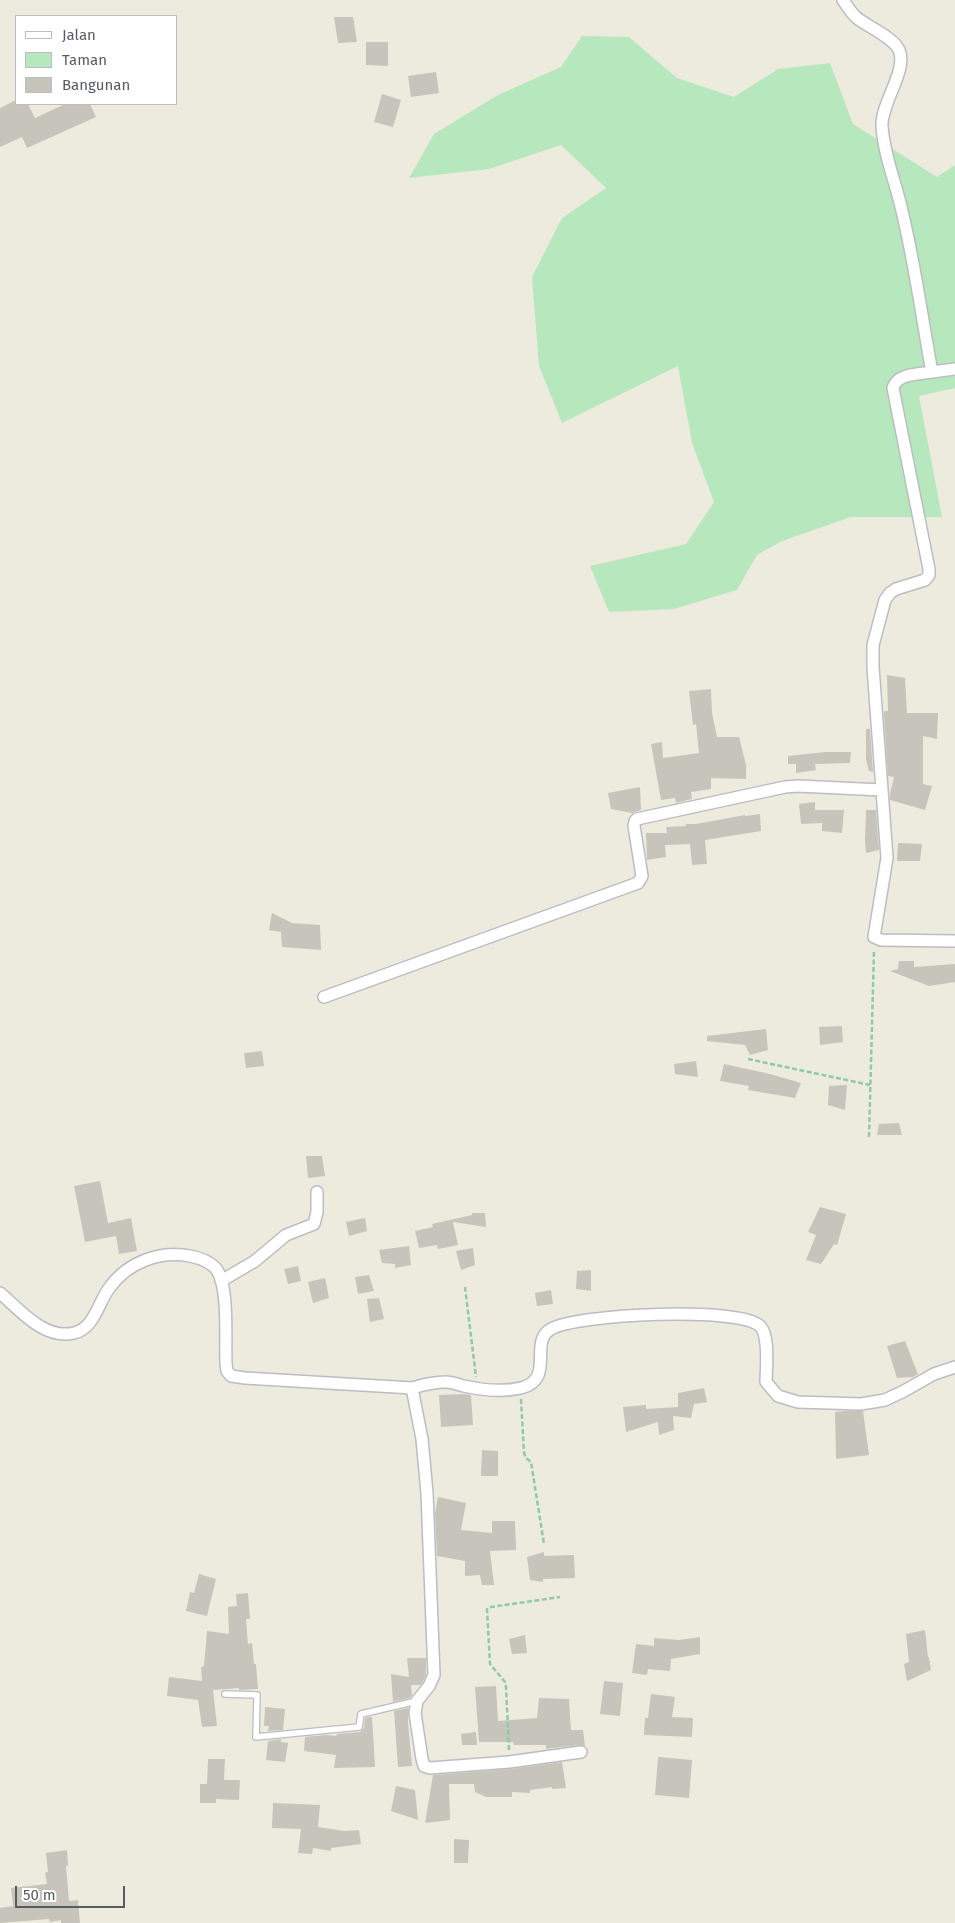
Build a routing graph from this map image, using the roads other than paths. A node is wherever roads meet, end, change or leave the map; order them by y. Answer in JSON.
{"nodes":[{"id":1,"x":843,"y":0,"type":"edge"},
{"id":2,"x":955,"y":369,"type":"edge"},
{"id":3,"x":932,"y":372,"type":"junction"},
{"id":4,"x":882,"y":790,"type":"junction"},
{"id":5,"x":955,"y":941,"type":"edge"},
{"id":6,"x":324,"y":996,"type":"dead end"},
{"id":7,"x":317,"y":1192,"type":"dead end"},
{"id":8,"x":221,"y":1280,"type":"junction"},
{"id":9,"x":0,"y":1293,"type":"edge"},
{"id":10,"x":955,"y":1367,"type":"edge"},
{"id":11,"x":412,"y":1388,"type":"junction"},
{"id":12,"x":225,"y":1694,"type":"dead end"},
{"id":13,"x":417,"y":1701,"type":"junction"},
{"id":14,"x":581,"y":1752,"type":"dead end"}],
"edges":[{"from":1,"to":3,"type":"street"},
{"from":2,"to":3,"type":"street"},
{"from":3,"to":4,"type":"street"},
{"from":4,"to":5,"type":"street"},
{"from":4,"to":6,"type":"street"},
{"from":7,"to":8,"type":"street"},
{"from":8,"to":9,"type":"street"},
{"from":8,"to":11,"type":"street"},
{"from":10,"to":11,"type":"street"},
{"from":11,"to":13,"type":"street"},
{"from":12,"to":13,"type":"lane"},
{"from":13,"to":14,"type":"street"}]}
